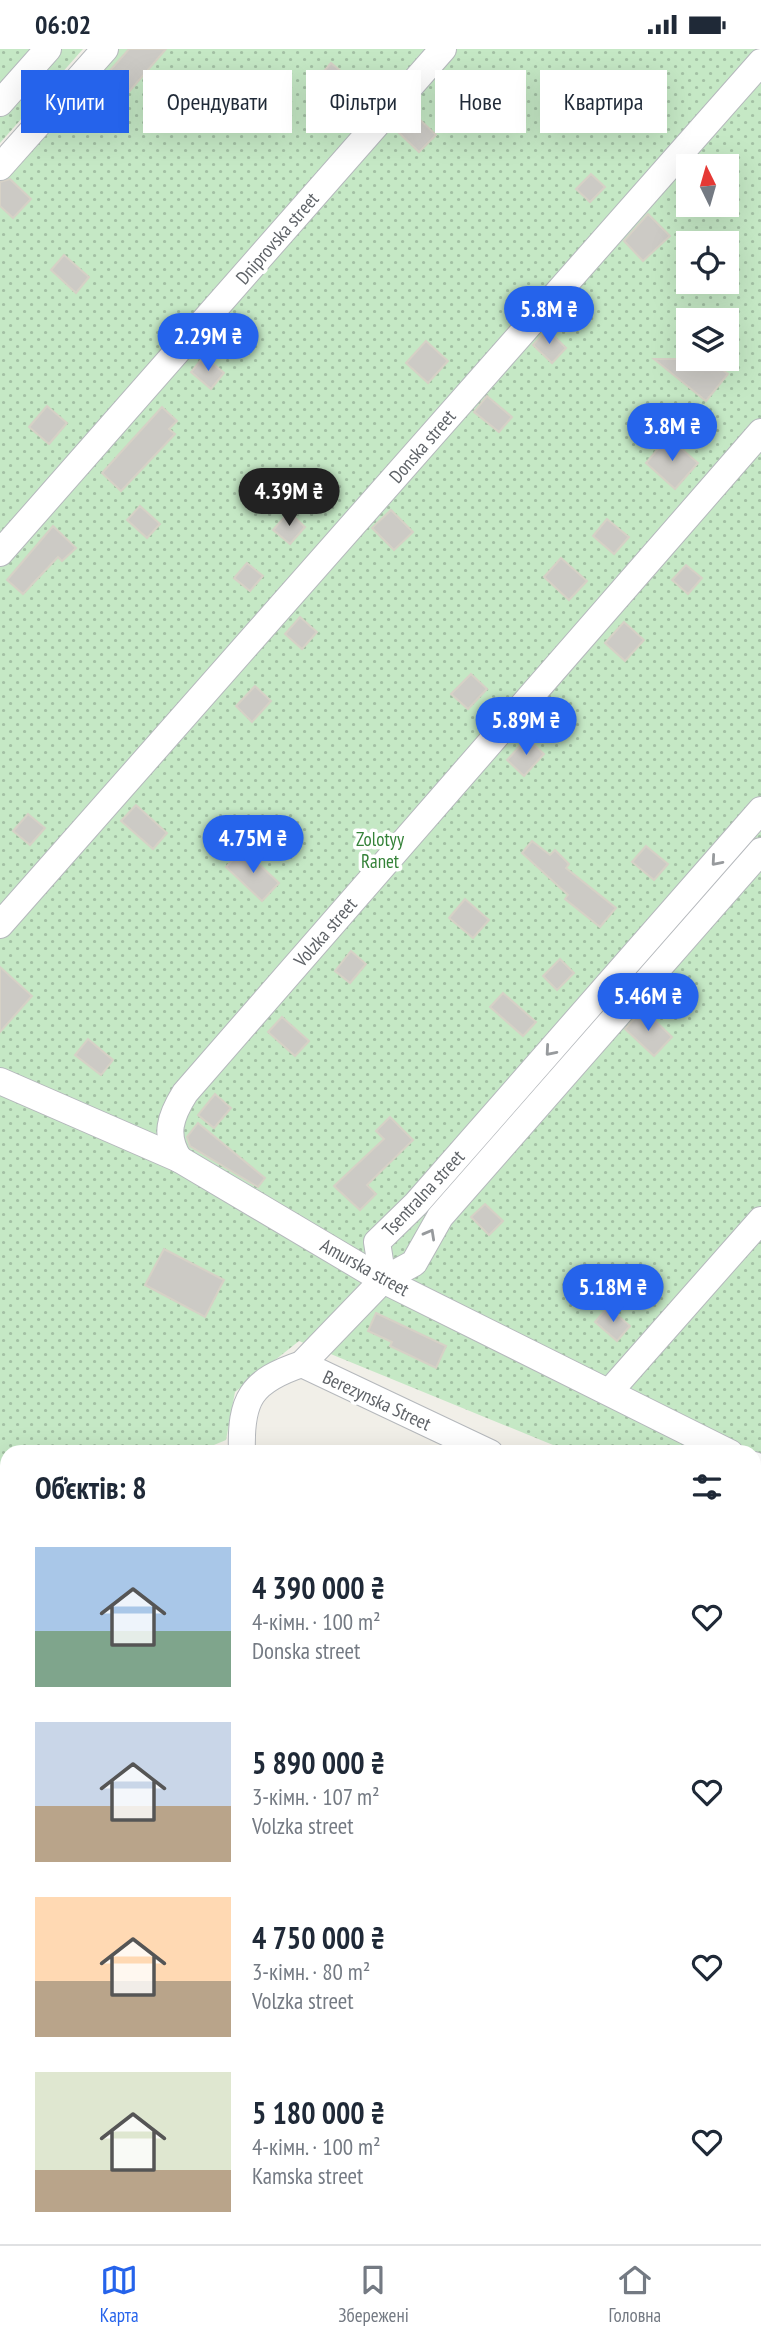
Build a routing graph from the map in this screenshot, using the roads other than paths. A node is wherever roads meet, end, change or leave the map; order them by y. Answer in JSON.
{"nodes":[{"id":1,"x":48,"y":49,"type":"edge"},
{"id":2,"x":105,"y":49,"type":"edge"},
{"id":3,"x":443,"y":49,"type":"edge"},
{"id":4,"x":761,"y":62,"type":"edge"},
{"id":5,"x":0,"y":103,"type":"edge"},
{"id":6,"x":0,"y":167,"type":"edge"},
{"id":7,"x":761,"y":432,"type":"edge"},
{"id":8,"x":0,"y":553,"type":"edge"},
{"id":9,"x":761,"y":810,"type":"edge"},
{"id":10,"x":761,"y":851,"type":"edge"},
{"id":11,"x":0,"y":925,"type":"edge"},
{"id":12,"x":0,"y":1081,"type":"edge"},
{"id":13,"x":179,"y":1159,"type":"junction"},
{"id":14,"x":761,"y":1220,"type":"edge"},
{"id":15,"x":383,"y":1280,"type":"junction"},
{"id":16,"x":302,"y":1364,"type":"junction"},
{"id":17,"x":611,"y":1391,"type":"junction"},
{"id":18,"x":242,"y":1445,"type":"edge"},
{"id":19,"x":473,"y":1445,"type":"edge"},
{"id":20,"x":715,"y":1445,"type":"edge"}],
"edges":[{"from":1,"to":5,"type":"street"},
{"from":2,"to":6,"type":"street"},
{"from":3,"to":8,"type":"street","name":"Dniprovska street"},
{"from":4,"to":11,"type":"street","name":"Donska street"},
{"from":7,"to":13,"type":"street","name":"Volzka street"},
{"from":9,"to":15,"type":"street","name":"Tsentralna street","one_way":true},
{"from":15,"to":10,"type":"street","name":"Tsentralna street","one_way":true},
{"from":12,"to":13,"type":"street","name":"Amurska street"},
{"from":13,"to":15,"type":"street","name":"Amurska street"},
{"from":14,"to":17,"type":"street"},
{"from":15,"to":16,"type":"street","name":"Berezynska Street"},
{"from":15,"to":17,"type":"street","name":"Amurska street"},
{"from":16,"to":18,"type":"street","name":"Berezynska Street"},
{"from":16,"to":19,"type":"street","name":"Berezynska Street"},
{"from":17,"to":20,"type":"street","name":"Amurska street"}]}
